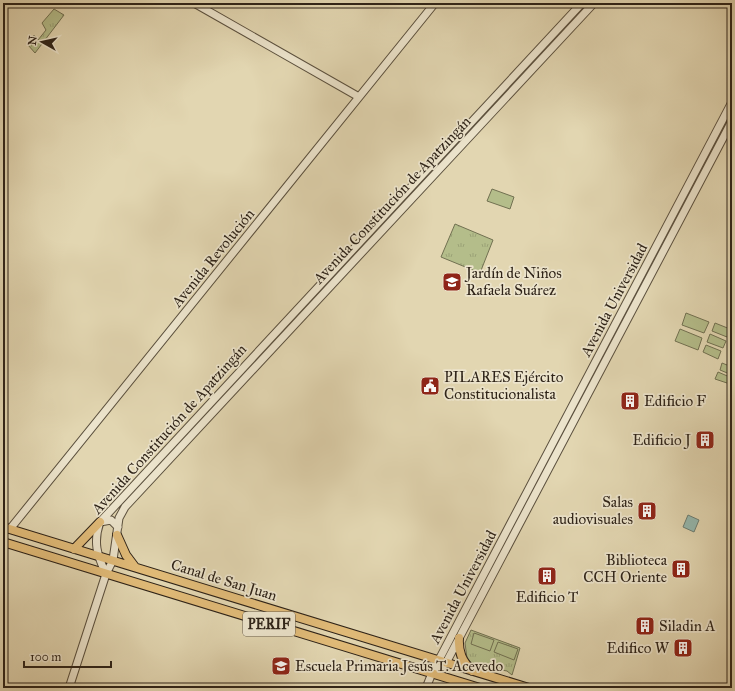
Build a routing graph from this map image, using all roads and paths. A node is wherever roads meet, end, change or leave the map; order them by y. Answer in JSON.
{"nodes":[{"id":1,"x":194,"y":3,"type":"edge"},
{"id":2,"x":435,"y":3,"type":"edge"},
{"id":3,"x":582,"y":3,"type":"edge"},
{"id":4,"x":594,"y":3,"type":"edge"},
{"id":5,"x":359,"y":97,"type":"junction"},
{"id":6,"x":732,"y":102,"type":"edge"},
{"id":7,"x":732,"y":121,"type":"edge"},
{"id":8,"x":614,"y":337,"type":"junction"},
{"id":9,"x":100,"y":522,"type":"junction"},
{"id":10,"x":6,"y":528,"type":"edge"},
{"id":11,"x":117,"y":531,"type":"junction"},
{"id":12,"x":504,"y":537,"type":"junction"},
{"id":13,"x":3,"y":542,"type":"edge"},
{"id":14,"x":511,"y":542,"type":"junction"},
{"id":15,"x":74,"y":549,"type":"junction"},
{"id":16,"x":97,"y":556,"type":"junction"},
{"id":17,"x":113,"y":560,"type":"junction"},
{"id":18,"x":135,"y":567,"type":"junction"},
{"id":19,"x":106,"y":574,"type":"junction"},
{"id":20,"x":459,"y":638,"type":"junction"},
{"id":21,"x":442,"y":662,"type":"junction"},
{"id":22,"x":472,"y":671,"type":"junction"},
{"id":23,"x":432,"y":673,"type":"junction"},
{"id":24,"x":69,"y":688,"type":"edge"},
{"id":25,"x":426,"y":688,"type":"edge"},
{"id":26,"x":480,"y":688,"type":"edge"},
{"id":27,"x":529,"y":688,"type":"edge"}],
"edges":[{"from":1,"to":5,"type":"street"},
{"from":2,"to":5,"type":"street","name":"Avenida Revolución"},
{"from":3,"to":9,"type":"street","name":"Avenida Constitución de Apatzingán"},
{"from":4,"to":11,"type":"street","name":"Avenida Constitución de Apatzingán"},
{"from":5,"to":10,"type":"street","name":"Avenida Revolución"},
{"from":6,"to":8,"type":"street","name":"Avenida Universidad"},
{"from":7,"to":8,"type":"street","name":"Avenida Universidad"},
{"from":8,"to":12,"type":"street","name":"Avenida Universidad"},
{"from":8,"to":14,"type":"street","name":"Avenida Universidad"},
{"from":9,"to":11,"type":"street"},
{"from":9,"to":15,"type":"main road"},
{"from":9,"to":16,"type":"street","name":"Avenida Constitución de Apatzingán"},
{"from":10,"to":15,"type":"main road","name":"Canal de San Juan","number":"PERIF"},
{"from":11,"to":17,"type":"street","name":"Avenida Constitución de Apatzingán"},
{"from":11,"to":18,"type":"main road"},
{"from":12,"to":14,"type":"street"},
{"from":12,"to":21,"type":"street","name":"Avenida Universidad"},
{"from":13,"to":19,"type":"main road","name":"Canal de San Juan","number":"PERIF"},
{"from":14,"to":20,"type":"street","name":"Avenida Universidad"},
{"from":15,"to":16,"type":"main road","name":"Canal de San Juan","number":"PERIF"},
{"from":16,"to":17,"type":"main road","name":"Canal de San Juan","number":"PERIF"},
{"from":16,"to":19,"type":"street","name":"Avenida Constitución de Apatzingán"},
{"from":17,"to":18,"type":"main road","name":"Canal de San Juan","number":"PERIF"},
{"from":17,"to":19,"type":"street","name":"Avenida Constitución de Apatzingán"},
{"from":18,"to":21,"type":"main road","name":"Canal de San Juan","number":"PERIF"},
{"from":19,"to":23,"type":"main road","name":"Canal de San Juan","number":"PERIF"},
{"from":19,"to":24,"type":"street"},
{"from":20,"to":21,"type":"street","name":"Avenida Universidad"},
{"from":20,"to":22,"type":"main road"},
{"from":21,"to":22,"type":"main road","name":"Canal de San Juan","number":"PERIF"},
{"from":21,"to":23,"type":"street","name":"Avenida Universidad"},
{"from":22,"to":27,"type":"main road","name":"Canal de San Juan","number":"PERIF"},
{"from":23,"to":25,"type":"street"},
{"from":23,"to":26,"type":"main road","name":"Canal de San Juan","number":"PERIF"}]}
